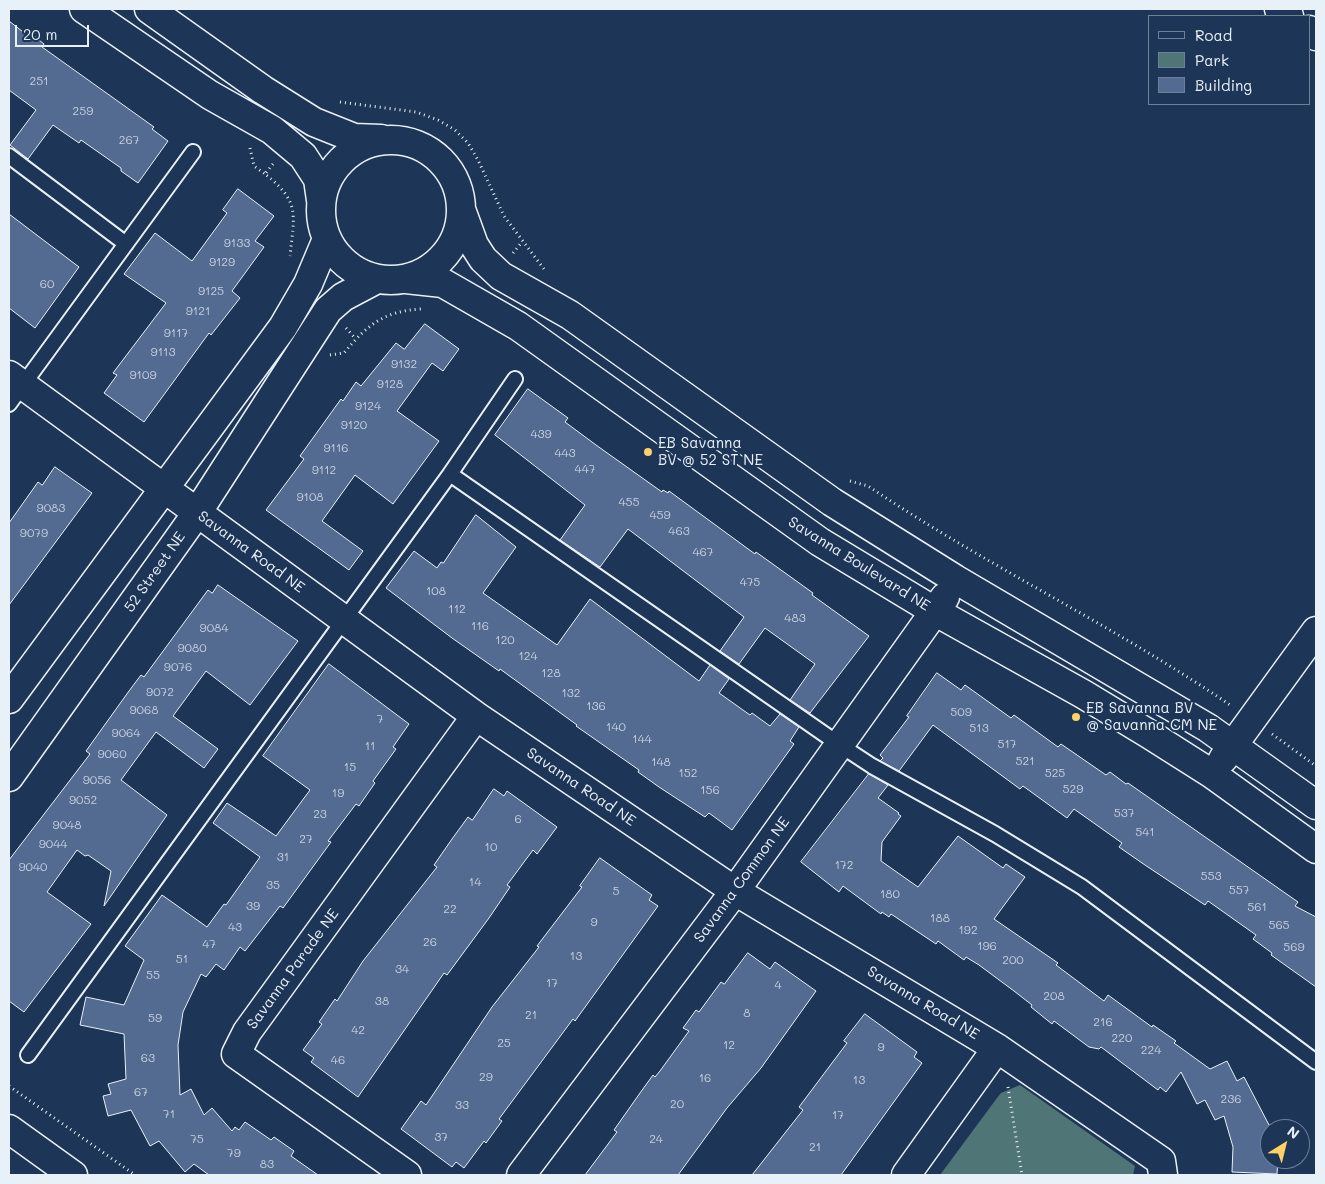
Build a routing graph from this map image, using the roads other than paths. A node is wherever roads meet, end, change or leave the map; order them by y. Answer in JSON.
{"nodes":[{"id":1,"x":84,"y":9,"type":"edge"},
{"id":2,"x":149,"y":9,"type":"edge"},
{"id":3,"x":385,"y":139,"type":"junction"},
{"id":4,"x":193,"y":152,"type":"dead end"},
{"id":5,"x":9,"y":156,"type":"edge"},
{"id":6,"x":321,"y":200,"type":"junction"},
{"id":7,"x":462,"y":212,"type":"junction"},
{"id":8,"x":327,"y":239,"type":"junction"},
{"id":9,"x":126,"y":244,"type":"junction"},
{"id":10,"x":377,"y":279,"type":"junction"},
{"id":11,"x":406,"y":279,"type":"junction"},
{"id":12,"x":515,"y":379,"type":"dead end"},
{"id":13,"x":13,"y":388,"type":"edge"},
{"id":14,"x":450,"y":474,"type":"junction"},
{"id":15,"x":164,"y":489,"type":"junction"},
{"id":16,"x":197,"y":513,"type":"junction"},
{"id":17,"x":955,"y":579,"type":"junction"},
{"id":18,"x":936,"y":612,"type":"junction"},
{"id":19,"x":344,"y":621,"type":"junction"},
{"id":20,"x":1316,"y":630,"type":"edge"},
{"id":21,"x":9,"y":699,"type":"edge"},
{"id":22,"x":476,"y":716,"type":"junction"},
{"id":23,"x":1234,"y":744,"type":"junction"},
{"id":24,"x":840,"y":745,"type":"junction"},
{"id":25,"x":1212,"y":774,"type":"junction"},
{"id":26,"x":9,"y":777,"type":"edge"},
{"id":27,"x":1316,"y":805,"type":"edge"},
{"id":28,"x":1316,"y":849,"type":"edge"},
{"id":29,"x":735,"y":891,"type":"junction"},
{"id":30,"x":998,"y":1048,"type":"junction"},
{"id":31,"x":28,"y":1055,"type":"dead end"},
{"id":32,"x":1316,"y":1062,"type":"edge"},
{"id":33,"x":9,"y":1121,"type":"edge"},
{"id":34,"x":9,"y":1129,"type":"edge"},
{"id":35,"x":41,"y":1153,"type":"junction"},
{"id":36,"x":73,"y":1175,"type":"edge"},
{"id":37,"x":407,"y":1175,"type":"edge"},
{"id":38,"x":521,"y":1175,"type":"edge"},
{"id":39,"x":906,"y":1175,"type":"edge"},
{"id":40,"x":1163,"y":1175,"type":"edge"}],
"edges":[{"from":1,"to":6,"type":"street"},
{"from":2,"to":3,"type":"street"},
{"from":3,"to":6,"type":"street"},
{"from":3,"to":7,"type":"street"},
{"from":4,"to":9,"type":"lane"},
{"from":5,"to":9,"type":"lane"},
{"from":6,"to":8,"type":"street"},
{"from":7,"to":11,"type":"street"},
{"from":7,"to":17,"type":"street"},
{"from":8,"to":10,"type":"street"},
{"from":8,"to":15,"type":"street"},
{"from":9,"to":13,"type":"lane"},
{"from":10,"to":11,"type":"street"},
{"from":10,"to":16,"type":"street","name":"52 Street NE"},
{"from":11,"to":18,"type":"street","name":"Savanna Boulevard NE"},
{"from":12,"to":14,"type":"lane"},
{"from":13,"to":15,"type":"street","name":"Savanna Road NE"},
{"from":14,"to":19,"type":"lane"},
{"from":14,"to":24,"type":"lane"},
{"from":15,"to":16,"type":"street","name":"Savanna Road NE"},
{"from":15,"to":21,"type":"street"},
{"from":16,"to":19,"type":"street","name":"Savanna Road NE"},
{"from":16,"to":26,"type":"street","name":"52 Street NE"},
{"from":17,"to":18,"type":"street","name":"Savanna Common NE"},
{"from":17,"to":23,"type":"street"},
{"from":18,"to":24,"type":"street","name":"Savanna Common NE"},
{"from":18,"to":25,"type":"street","name":"Savanna Boulevard NE"},
{"from":19,"to":22,"type":"street","name":"Savanna Road NE"},
{"from":19,"to":31,"type":"lane"},
{"from":20,"to":23,"type":"street"},
{"from":22,"to":29,"type":"street","name":"Savanna Road NE"},
{"from":22,"to":37,"type":"street","name":"Savanna Parade NE"},
{"from":23,"to":25,"type":"street"},
{"from":23,"to":27,"type":"street"},
{"from":24,"to":29,"type":"street","name":"Savanna Common NE"},
{"from":24,"to":32,"type":"lane"},
{"from":25,"to":28,"type":"street","name":"Savanna Boulevard NE"},
{"from":29,"to":30,"type":"street","name":"Savanna Road NE"},
{"from":29,"to":38,"type":"street","name":"Savanna Common NE"},
{"from":30,"to":39,"type":"street"},
{"from":30,"to":40,"type":"street","name":"Savanna Road NE"},
{"from":33,"to":35,"type":"street"},
{"from":34,"to":35,"type":"street"},
{"from":35,"to":36,"type":"street"}]}
